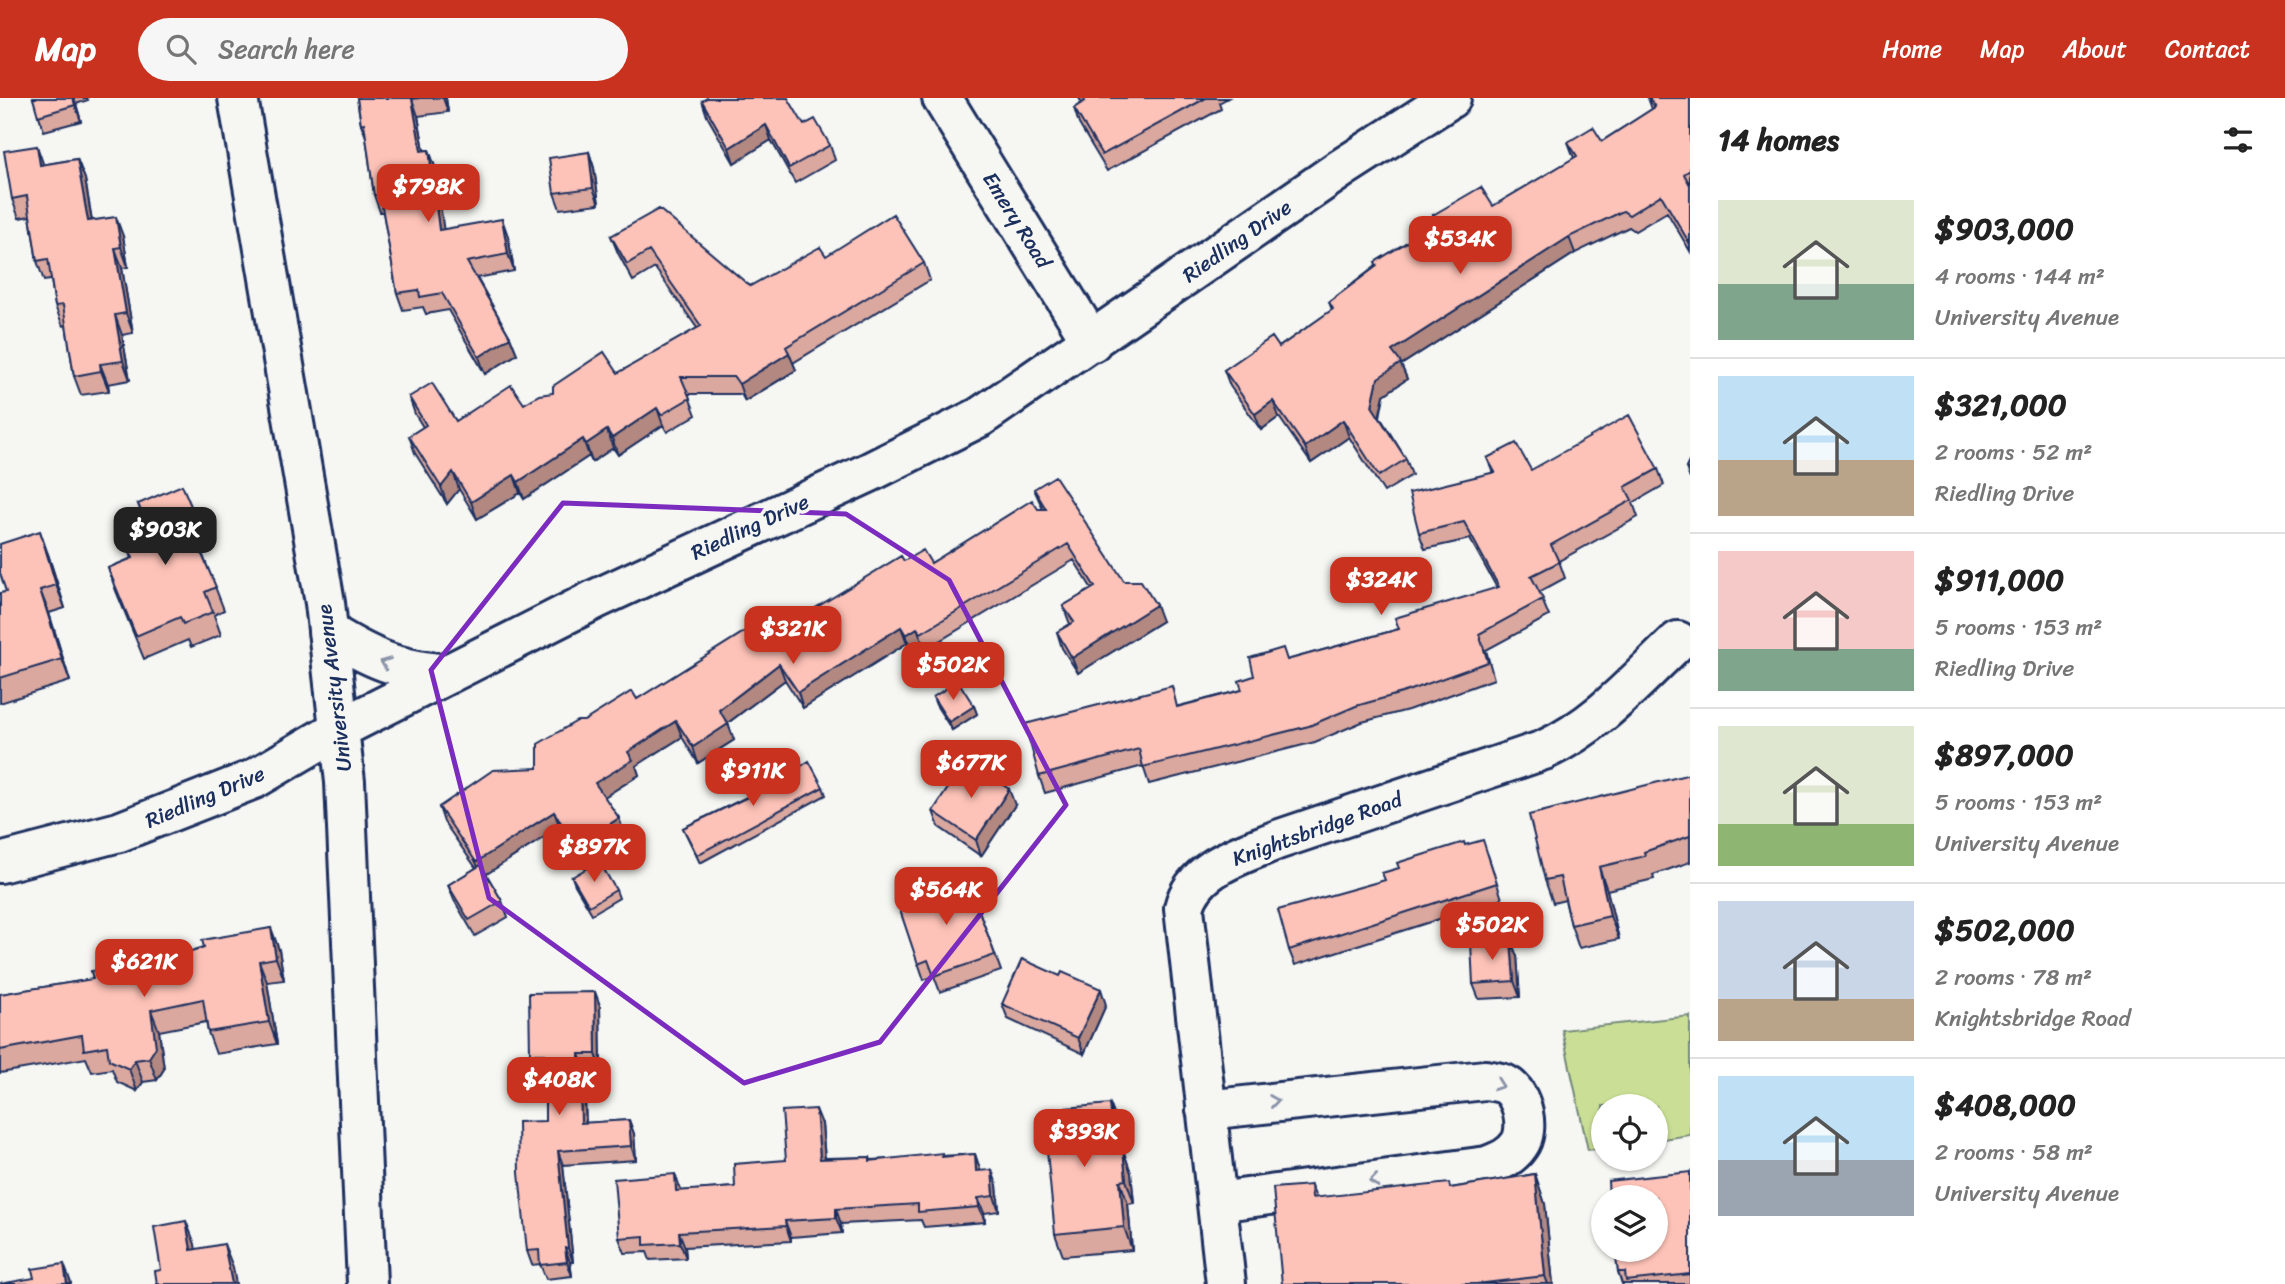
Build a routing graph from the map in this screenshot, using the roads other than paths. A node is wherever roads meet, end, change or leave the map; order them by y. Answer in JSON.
{"nodes":[{"id":1,"x":238,"y":98,"type":"edge"},
{"id":2,"x":942,"y":98,"type":"edge"},
{"id":3,"x":1451,"y":98,"type":"edge"},
{"id":4,"x":1092,"y":342,"type":"junction"},
{"id":5,"x":328,"y":632,"type":"junction"},
{"id":6,"x":1678,"y":641,"type":"dead end"},
{"id":7,"x":448,"y":674,"type":"junction"},
{"id":8,"x":339,"y":729,"type":"junction"},
{"id":9,"x":0,"y":863,"type":"edge"},
{"id":10,"x":1206,"y":1110,"type":"junction"},
{"id":11,"x":1217,"y":1202,"type":"junction"},
{"id":12,"x":368,"y":1284,"type":"edge"},
{"id":13,"x":1226,"y":1284,"type":"edge"}],
"edges":[{"from":1,"to":5,"type":"street","name":"University Avenue"},
{"from":2,"to":4,"type":"street","name":"Emery Road"},
{"from":3,"to":4,"type":"street","name":"Riedling Drive"},
{"from":4,"to":7,"type":"street","name":"Riedling Drive"},
{"from":7,"to":5,"type":"street","one_way":true},
{"from":5,"to":8,"type":"street","name":"University Avenue"},
{"from":6,"to":10,"type":"street","name":"Knightsbridge Road"},
{"from":7,"to":8,"type":"street","name":"Riedling Drive"},
{"from":8,"to":9,"type":"street","name":"Riedling Drive"},
{"from":8,"to":12,"type":"street","name":"University Avenue"},
{"from":10,"to":11,"type":"street","name":"Knightsbridge Road"},
{"from":10,"to":11,"type":"street","one_way":true},
{"from":11,"to":13,"type":"street","name":"Knightsbridge Road"}]}
